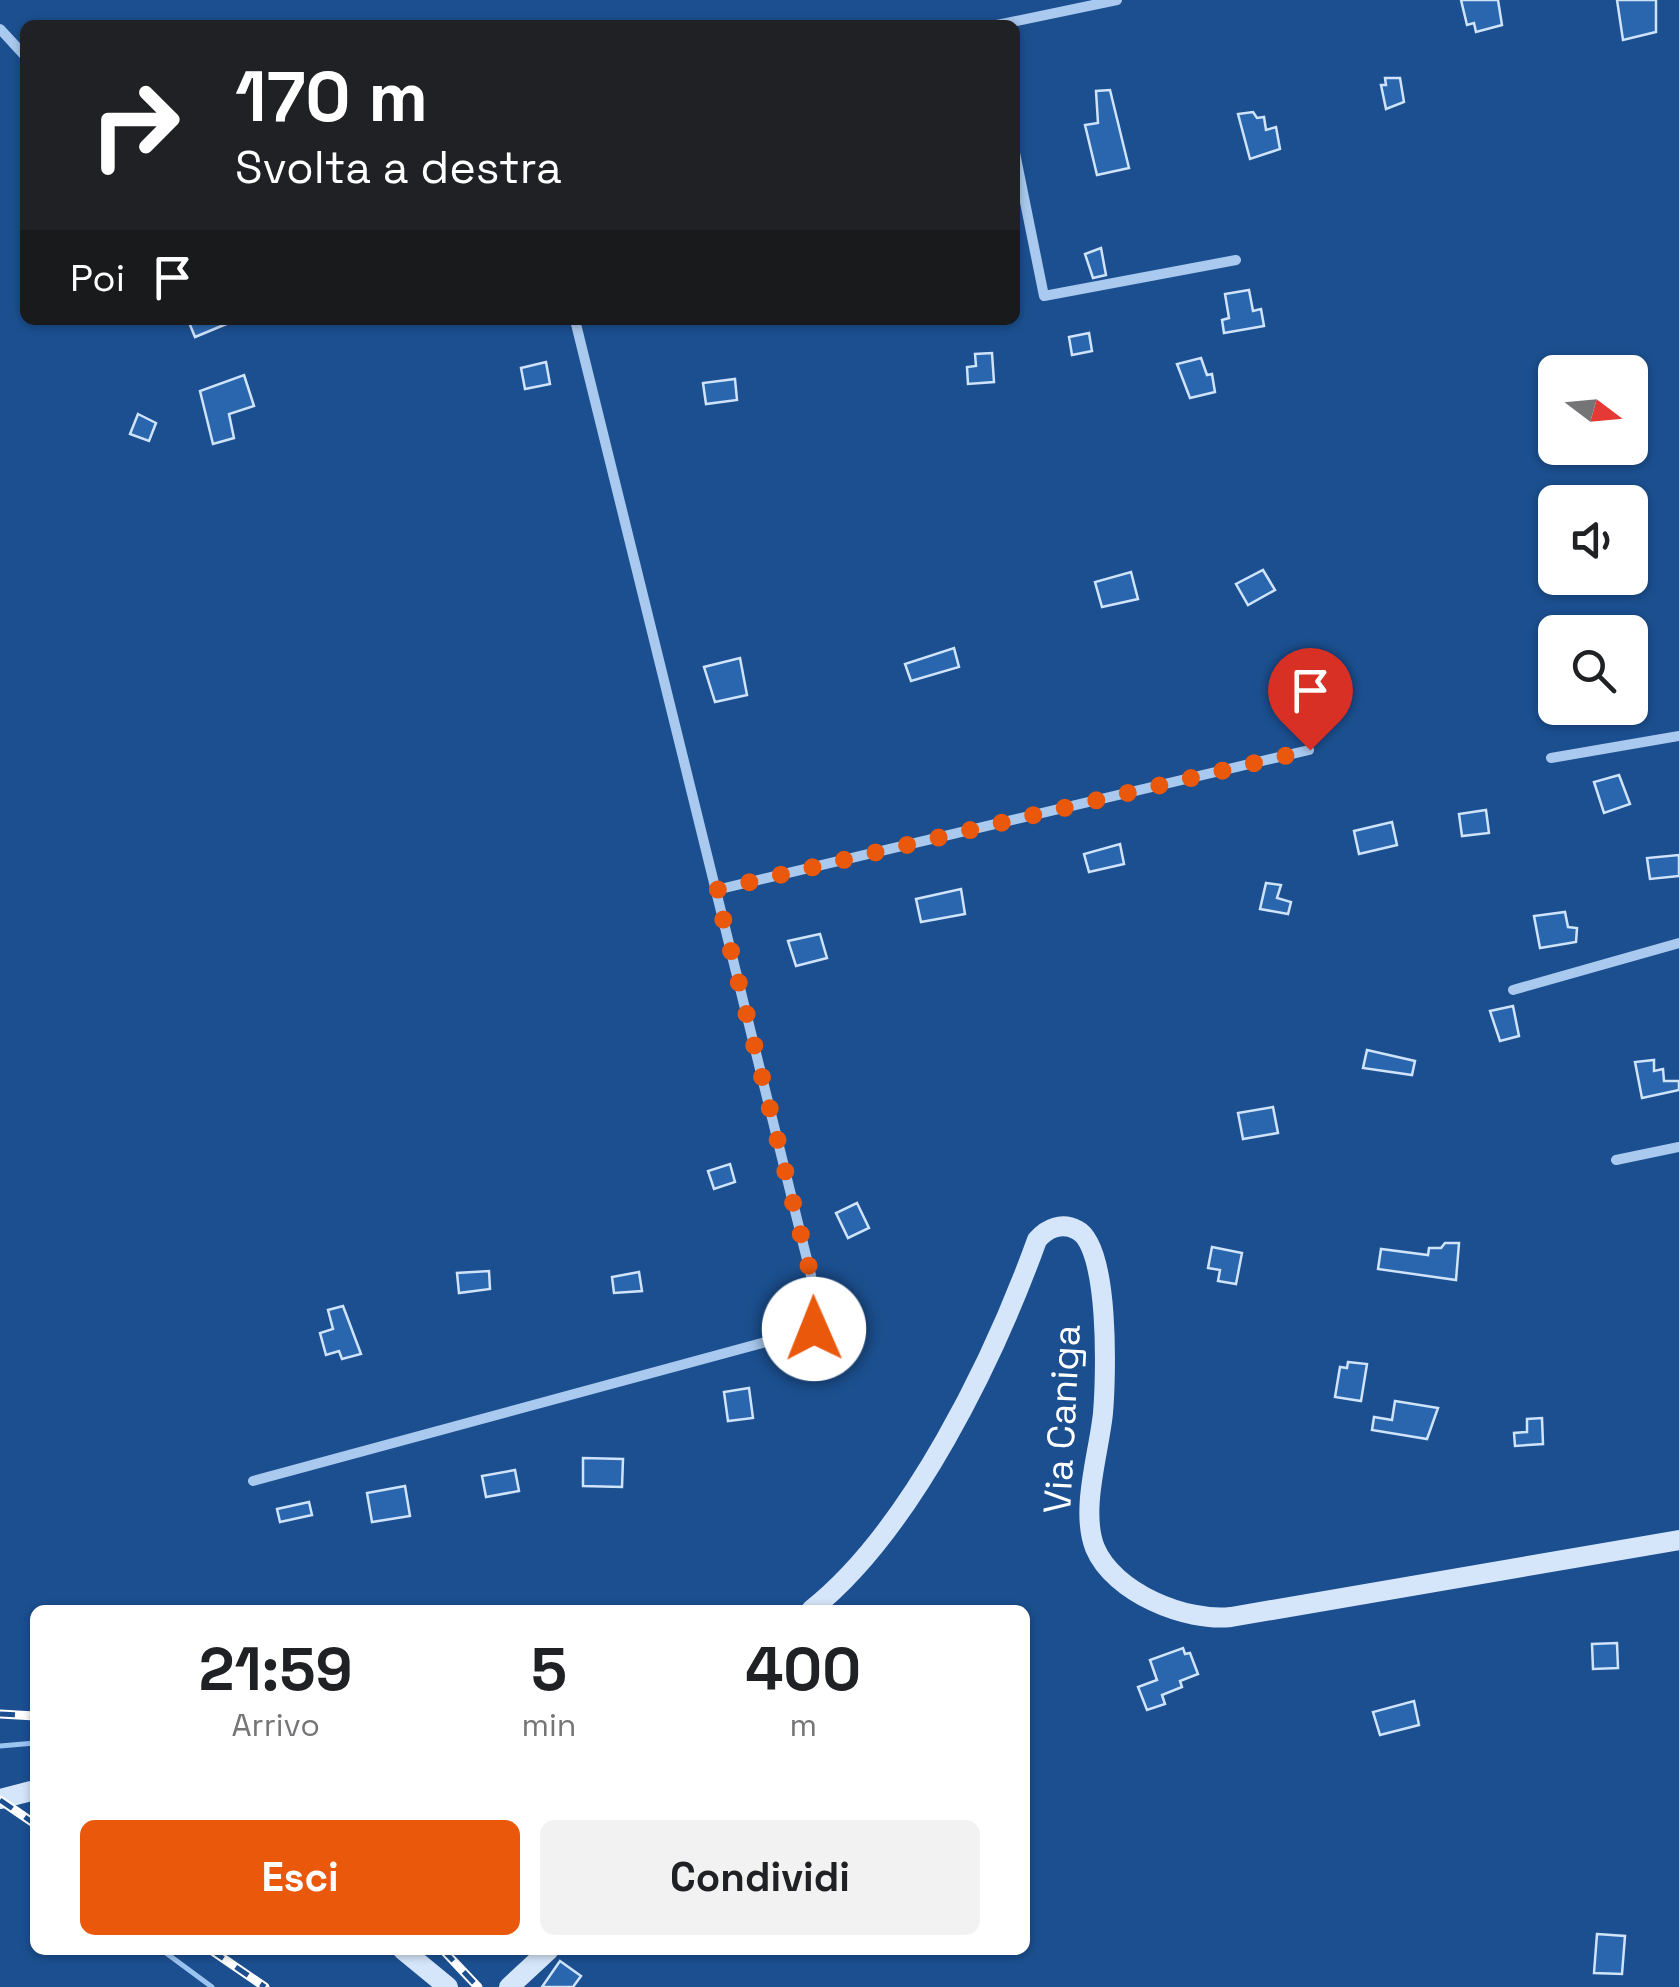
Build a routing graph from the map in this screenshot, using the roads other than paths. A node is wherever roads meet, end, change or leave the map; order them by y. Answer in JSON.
{"nodes":[{"id":1,"x":1118,"y":0,"type":"edge"},
{"id":2,"x":1020,"y":20,"type":"edge"},
{"id":3,"x":0,"y":29,"type":"edge"},
{"id":4,"x":20,"y":51,"type":"edge"},
{"id":5,"x":1020,"y":177,"type":"edge"},
{"id":6,"x":1236,"y":260,"type":"dead end"},
{"id":7,"x":577,"y":325,"type":"edge"},
{"id":8,"x":1679,"y":736,"type":"edge"},
{"id":9,"x":1310,"y":750,"type":"dead end"},
{"id":10,"x":1551,"y":758,"type":"dead end"},
{"id":11,"x":716,"y":890,"type":"junction"},
{"id":12,"x":1679,"y":943,"type":"edge"},
{"id":13,"x":1513,"y":990,"type":"dead end"},
{"id":14,"x":1679,"y":1147,"type":"edge"},
{"id":15,"x":1616,"y":1160,"type":"dead end"},
{"id":16,"x":253,"y":1481,"type":"dead end"},
{"id":17,"x":1679,"y":1540,"type":"edge"},
{"id":18,"x":816,"y":1605,"type":"edge"},
{"id":19,"x":30,"y":1791,"type":"edge"},
{"id":20,"x":0,"y":1799,"type":"edge"},
{"id":21,"x":409,"y":1955,"type":"edge"},
{"id":22,"x":544,"y":1955,"type":"edge"},
{"id":23,"x":448,"y":1987,"type":"edge"},
{"id":24,"x":509,"y":1987,"type":"edge"}],
"edges":[{"from":1,"to":2,"type":"street"},
{"from":3,"to":4,"type":"street"},
{"from":5,"to":6,"type":"street"},
{"from":7,"to":11,"type":"street"},
{"from":8,"to":10,"type":"street"},
{"from":9,"to":11,"type":"street"},
{"from":11,"to":16,"type":"street"},
{"from":12,"to":13,"type":"street"},
{"from":14,"to":15,"type":"street"},
{"from":17,"to":18,"type":"street","name":"Via Caniga"},
{"from":19,"to":20,"type":"street"},
{"from":21,"to":23,"type":"street"},
{"from":22,"to":24,"type":"street"}]}
